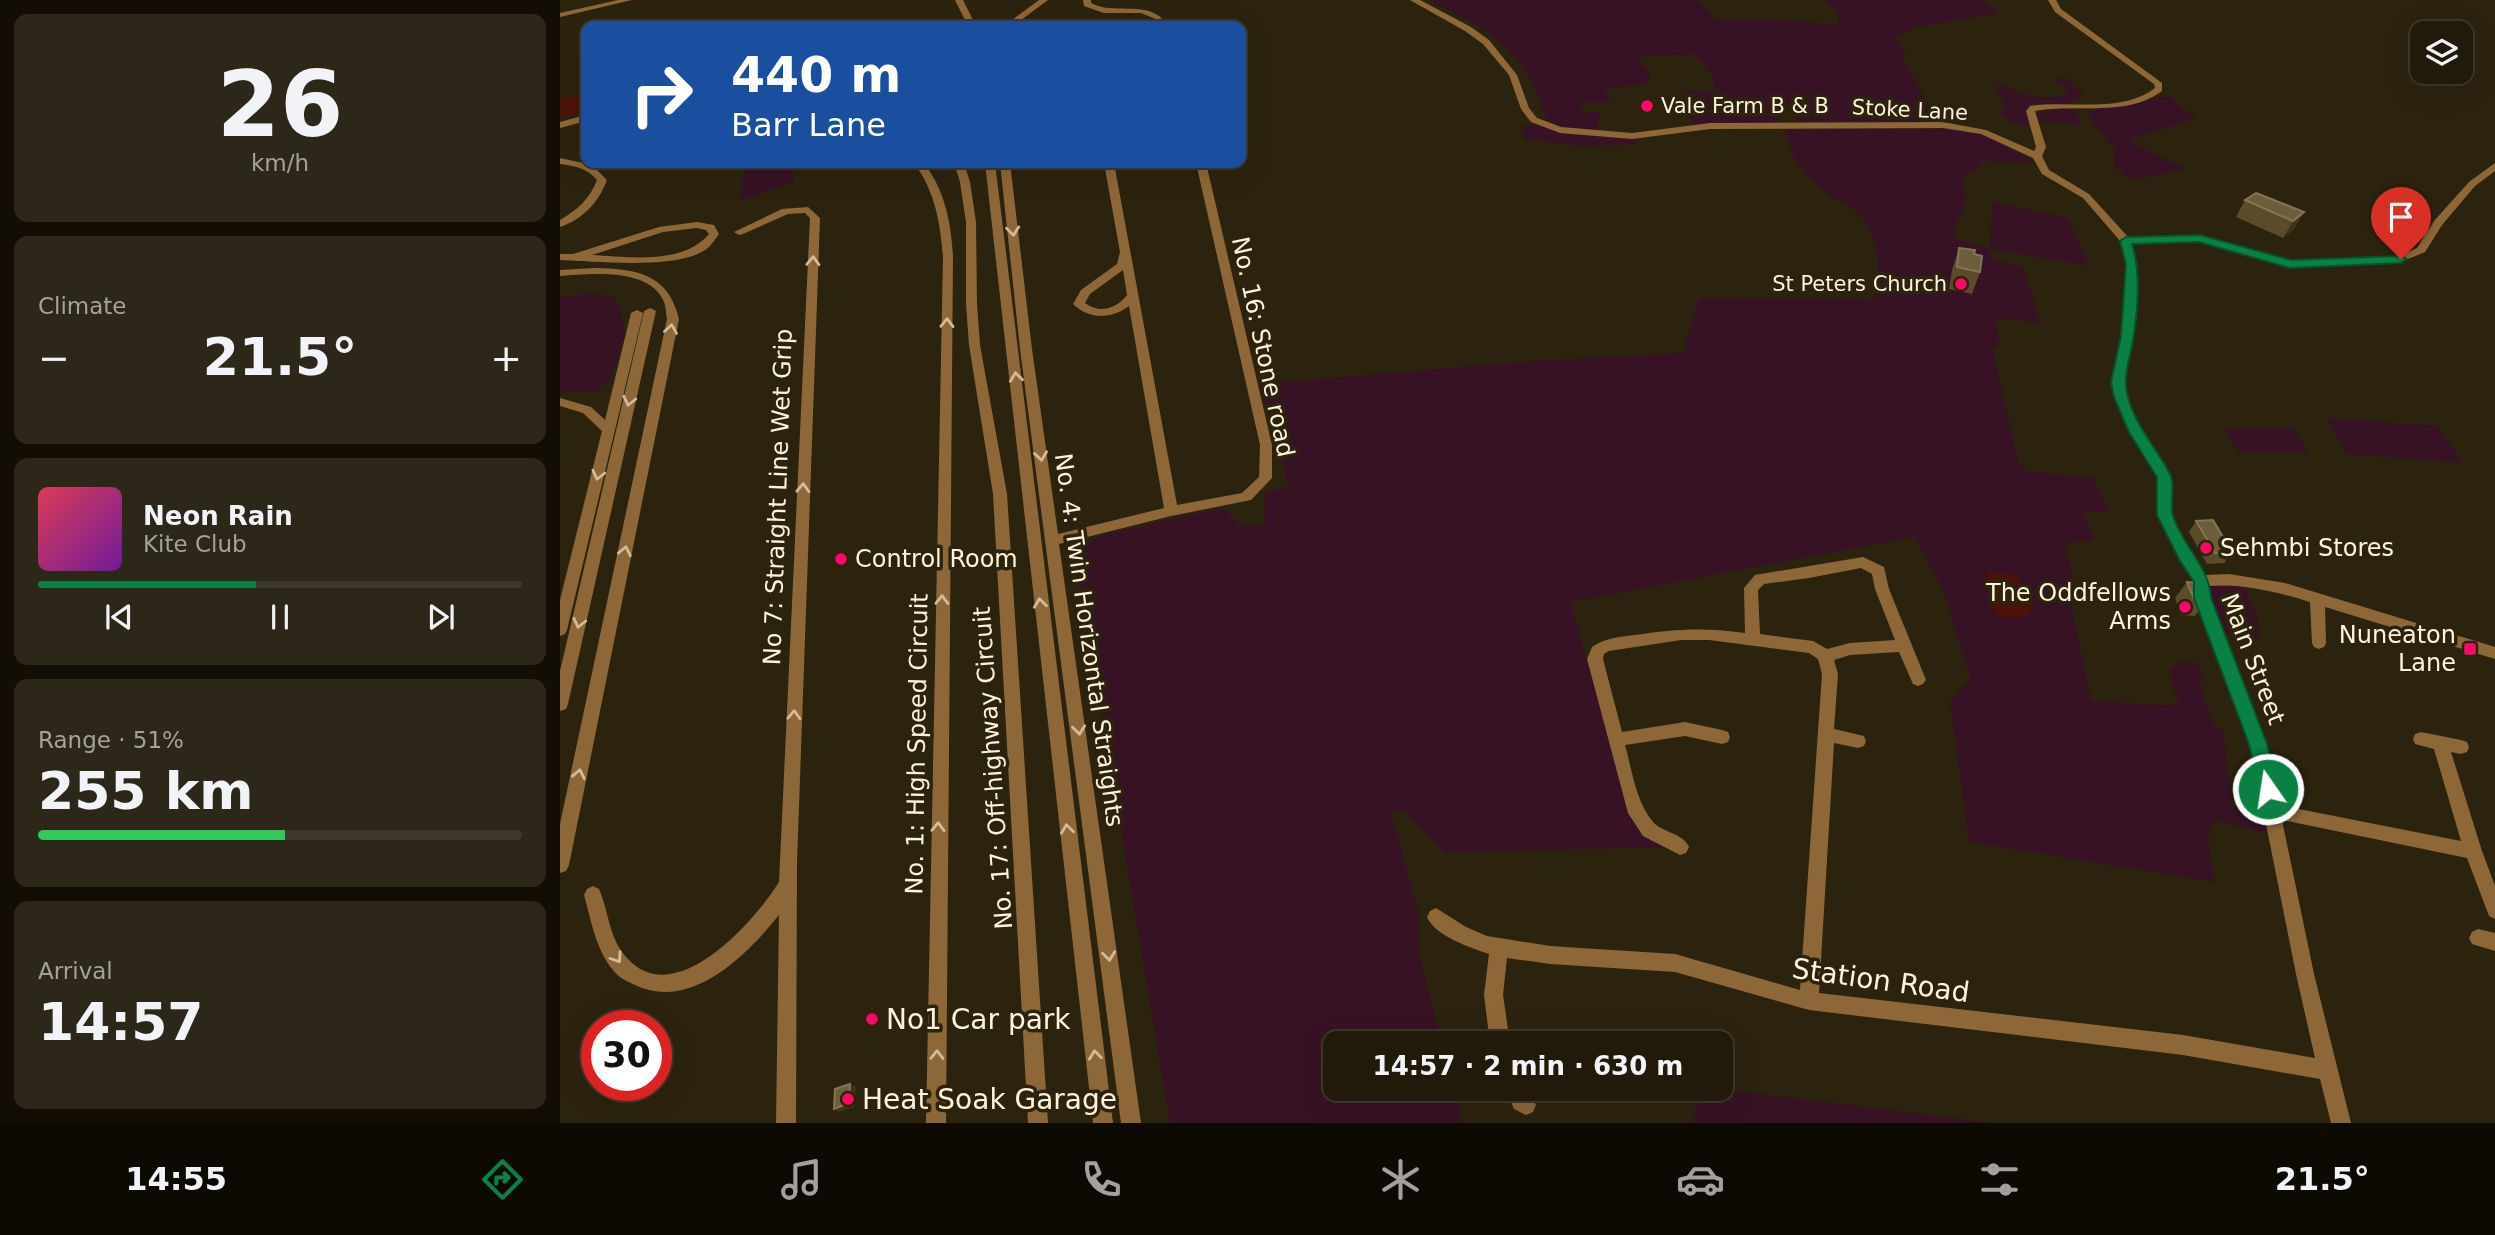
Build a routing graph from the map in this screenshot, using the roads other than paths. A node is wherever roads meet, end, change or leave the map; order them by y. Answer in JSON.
{"nodes":[{"id":1,"x":628,"y":0,"type":"edge"},
{"id":2,"x":959,"y":0,"type":"edge"},
{"id":3,"x":1044,"y":0,"type":"edge"},
{"id":4,"x":1087,"y":0,"type":"edge"},
{"id":5,"x":1153,"y":0,"type":"edge"},
{"id":6,"x":1414,"y":0,"type":"edge"},
{"id":7,"x":2052,"y":0,"type":"edge"},
{"id":8,"x":560,"y":15,"type":"edge"},
{"id":9,"x":970,"y":21,"type":"edge"},
{"id":10,"x":1015,"y":21,"type":"edge"},
{"id":11,"x":1157,"y":21,"type":"edge"},
{"id":12,"x":1159,"y":21,"type":"edge"},
{"id":13,"x":581,"y":119,"type":"edge"},
{"id":14,"x":560,"y":125,"type":"edge"},
{"id":15,"x":581,"y":129,"type":"edge"},
{"id":16,"x":560,"y":134,"type":"edge"},
{"id":17,"x":2037,"y":156,"type":"junction"},
{"id":18,"x":560,"y":161,"type":"edge"},
{"id":19,"x":581,"y":164,"type":"edge"},
{"id":20,"x":2495,"y":166,"type":"edge"},
{"id":21,"x":591,"y":168,"type":"edge"},
{"id":22,"x":923,"y":168,"type":"edge"},
{"id":23,"x":960,"y":168,"type":"edge"},
{"id":24,"x":991,"y":168,"type":"edge"},
{"id":25,"x":1006,"y":168,"type":"edge"},
{"id":26,"x":1110,"y":168,"type":"edge"},
{"id":27,"x":1202,"y":168,"type":"edge"},
{"id":28,"x":560,"y":224,"type":"edge"},
{"id":29,"x":739,"y":232,"type":"dead end"},
{"id":30,"x":2126,"y":241,"type":"junction"},
{"id":31,"x":1123,"y":245,"type":"junction"},
{"id":32,"x":560,"y":257,"type":"edge"},
{"id":33,"x":575,"y":257,"type":"junction"},
{"id":34,"x":560,"y":274,"type":"edge"},
{"id":35,"x":1132,"y":296,"type":"junction"},
{"id":36,"x":560,"y":402,"type":"edge"},
{"id":37,"x":608,"y":430,"type":"junction"},
{"id":38,"x":1171,"y":511,"type":"junction"},
{"id":39,"x":1052,"y":541,"type":"junction"},
{"id":40,"x":2202,"y":580,"type":"junction"},
{"id":41,"x":2317,"y":598,"type":"junction"},
{"id":42,"x":560,"y":630,"type":"edge"},
{"id":43,"x":1753,"y":640,"type":"junction"},
{"id":44,"x":2319,"y":643,"type":"dead end"},
{"id":45,"x":1906,"y":645,"type":"junction"},
{"id":46,"x":2495,"y":653,"type":"edge"},
{"id":47,"x":1825,"y":656,"type":"junction"},
{"id":48,"x":1918,"y":680,"type":"dead end"},
{"id":49,"x":560,"y":704,"type":"edge"},
{"id":50,"x":1828,"y":735,"type":"junction"},
{"id":51,"x":1722,"y":737,"type":"dead end"},
{"id":52,"x":1618,"y":739,"type":"junction"},
{"id":53,"x":2421,"y":739,"type":"dead end"},
{"id":54,"x":1858,"y":741,"type":"dead end"},
{"id":55,"x":2441,"y":744,"type":"junction"},
{"id":56,"x":2460,"y":747,"type":"dead end"},
{"id":57,"x":2273,"y":811,"type":"junction"},
{"id":58,"x":1680,"y":847,"type":"dead end"},
{"id":59,"x":2473,"y":851,"type":"junction"},
{"id":60,"x":788,"y":863,"type":"junction"},
{"id":61,"x":560,"y":865,"type":"edge"},
{"id":62,"x":593,"y":895,"type":"dead end"},
{"id":63,"x":2495,"y":910,"type":"edge"},
{"id":64,"x":1436,"y":917,"type":"dead end"},
{"id":65,"x":1501,"y":947,"type":"junction"},
{"id":66,"x":1809,"y":1001,"type":"junction"},
{"id":67,"x":1498,"y":1031,"type":"edge"},
{"id":68,"x":2328,"y":1070,"type":"junction"},
{"id":69,"x":786,"y":1123,"type":"edge"},
{"id":70,"x":936,"y":1123,"type":"edge"},
{"id":71,"x":1038,"y":1123,"type":"edge"},
{"id":72,"x":1103,"y":1123,"type":"edge"},
{"id":73,"x":1131,"y":1123,"type":"edge"},
{"id":74,"x":2341,"y":1123,"type":"edge"}],
"edges":[{"from":1,"to":8,"type":"street"},
{"from":2,"to":9,"type":"street"},
{"from":3,"to":10,"type":"street"},
{"from":4,"to":11,"type":"street"},
{"from":5,"to":12,"type":"street"},
{"from":6,"to":17,"type":"street","name":"Stoke Lane"},
{"from":7,"to":17,"type":"street"},
{"from":13,"to":14,"type":"street"},
{"from":15,"to":16,"type":"street"},
{"from":17,"to":30,"type":"street"},
{"from":18,"to":19,"type":"street"},
{"from":20,"to":30,"type":"street"},
{"from":21,"to":28,"type":"street"},
{"from":70,"to":22,"type":"street","name":"No. 1: High Speed Circuit","one_way":true},
{"from":23,"to":71,"type":"street","name":"No. 17: Off-highway Circuit"},
{"from":72,"to":24,"type":"street","name":"No. 4: Twin Horizontal Straights","one_way":true},
{"from":25,"to":39,"type":"street","name":"No. 4: Twin Horizontal Straights","one_way":true},
{"from":26,"to":31,"type":"street"},
{"from":27,"to":38,"type":"street","name":"No. 16: Stone road"},
{"from":60,"to":29,"type":"street","name":"No 7: Straight Line Wet Grip","one_way":true},
{"from":30,"to":40,"type":"street","name":"Main Street"},
{"from":31,"to":35,"type":"street"},
{"from":31,"to":35,"type":"street"},
{"from":32,"to":33,"type":"street"},
{"from":33,"to":33,"type":"street"},
{"from":61,"to":34,"type":"street","one_way":true},
{"from":35,"to":38,"type":"street"},
{"from":36,"to":37,"type":"street"},
{"from":37,"to":42,"type":"street","one_way":true},
{"from":37,"to":49,"type":"street","one_way":true},
{"from":38,"to":39,"type":"street"},
{"from":39,"to":73,"type":"street","name":"No. 4: Twin Horizontal Straights","one_way":true},
{"from":40,"to":41,"type":"street"},
{"from":40,"to":57,"type":"street","name":"Main Street"},
{"from":41,"to":44,"type":"street"},
{"from":41,"to":46,"type":"street"},
{"from":43,"to":45,"type":"street"},
{"from":43,"to":47,"type":"street"},
{"from":43,"to":52,"type":"street"},
{"from":45,"to":47,"type":"street"},
{"from":45,"to":48,"type":"street"},
{"from":47,"to":50,"type":"street"},
{"from":50,"to":54,"type":"street"},
{"from":50,"to":66,"type":"street"},
{"from":51,"to":52,"type":"street"},
{"from":52,"to":58,"type":"street"},
{"from":53,"to":55,"type":"street"},
{"from":55,"to":56,"type":"street"},
{"from":55,"to":59,"type":"street"},
{"from":57,"to":59,"type":"street"},
{"from":57,"to":68,"type":"street","name":"Main Street"},
{"from":59,"to":63,"type":"street"},
{"from":62,"to":60,"type":"street","name":"No 7: Straight Line Wet Grip","one_way":true},
{"from":60,"to":69,"type":"street","name":"No 7: Straight Line Wet Grip"},
{"from":64,"to":65,"type":"street","name":"Station Road"},
{"from":65,"to":66,"type":"street","name":"Station Road"},
{"from":65,"to":67,"type":"street"},
{"from":66,"to":68,"type":"street","name":"Station Road"},
{"from":68,"to":74,"type":"street","name":"Main Street"}]}
